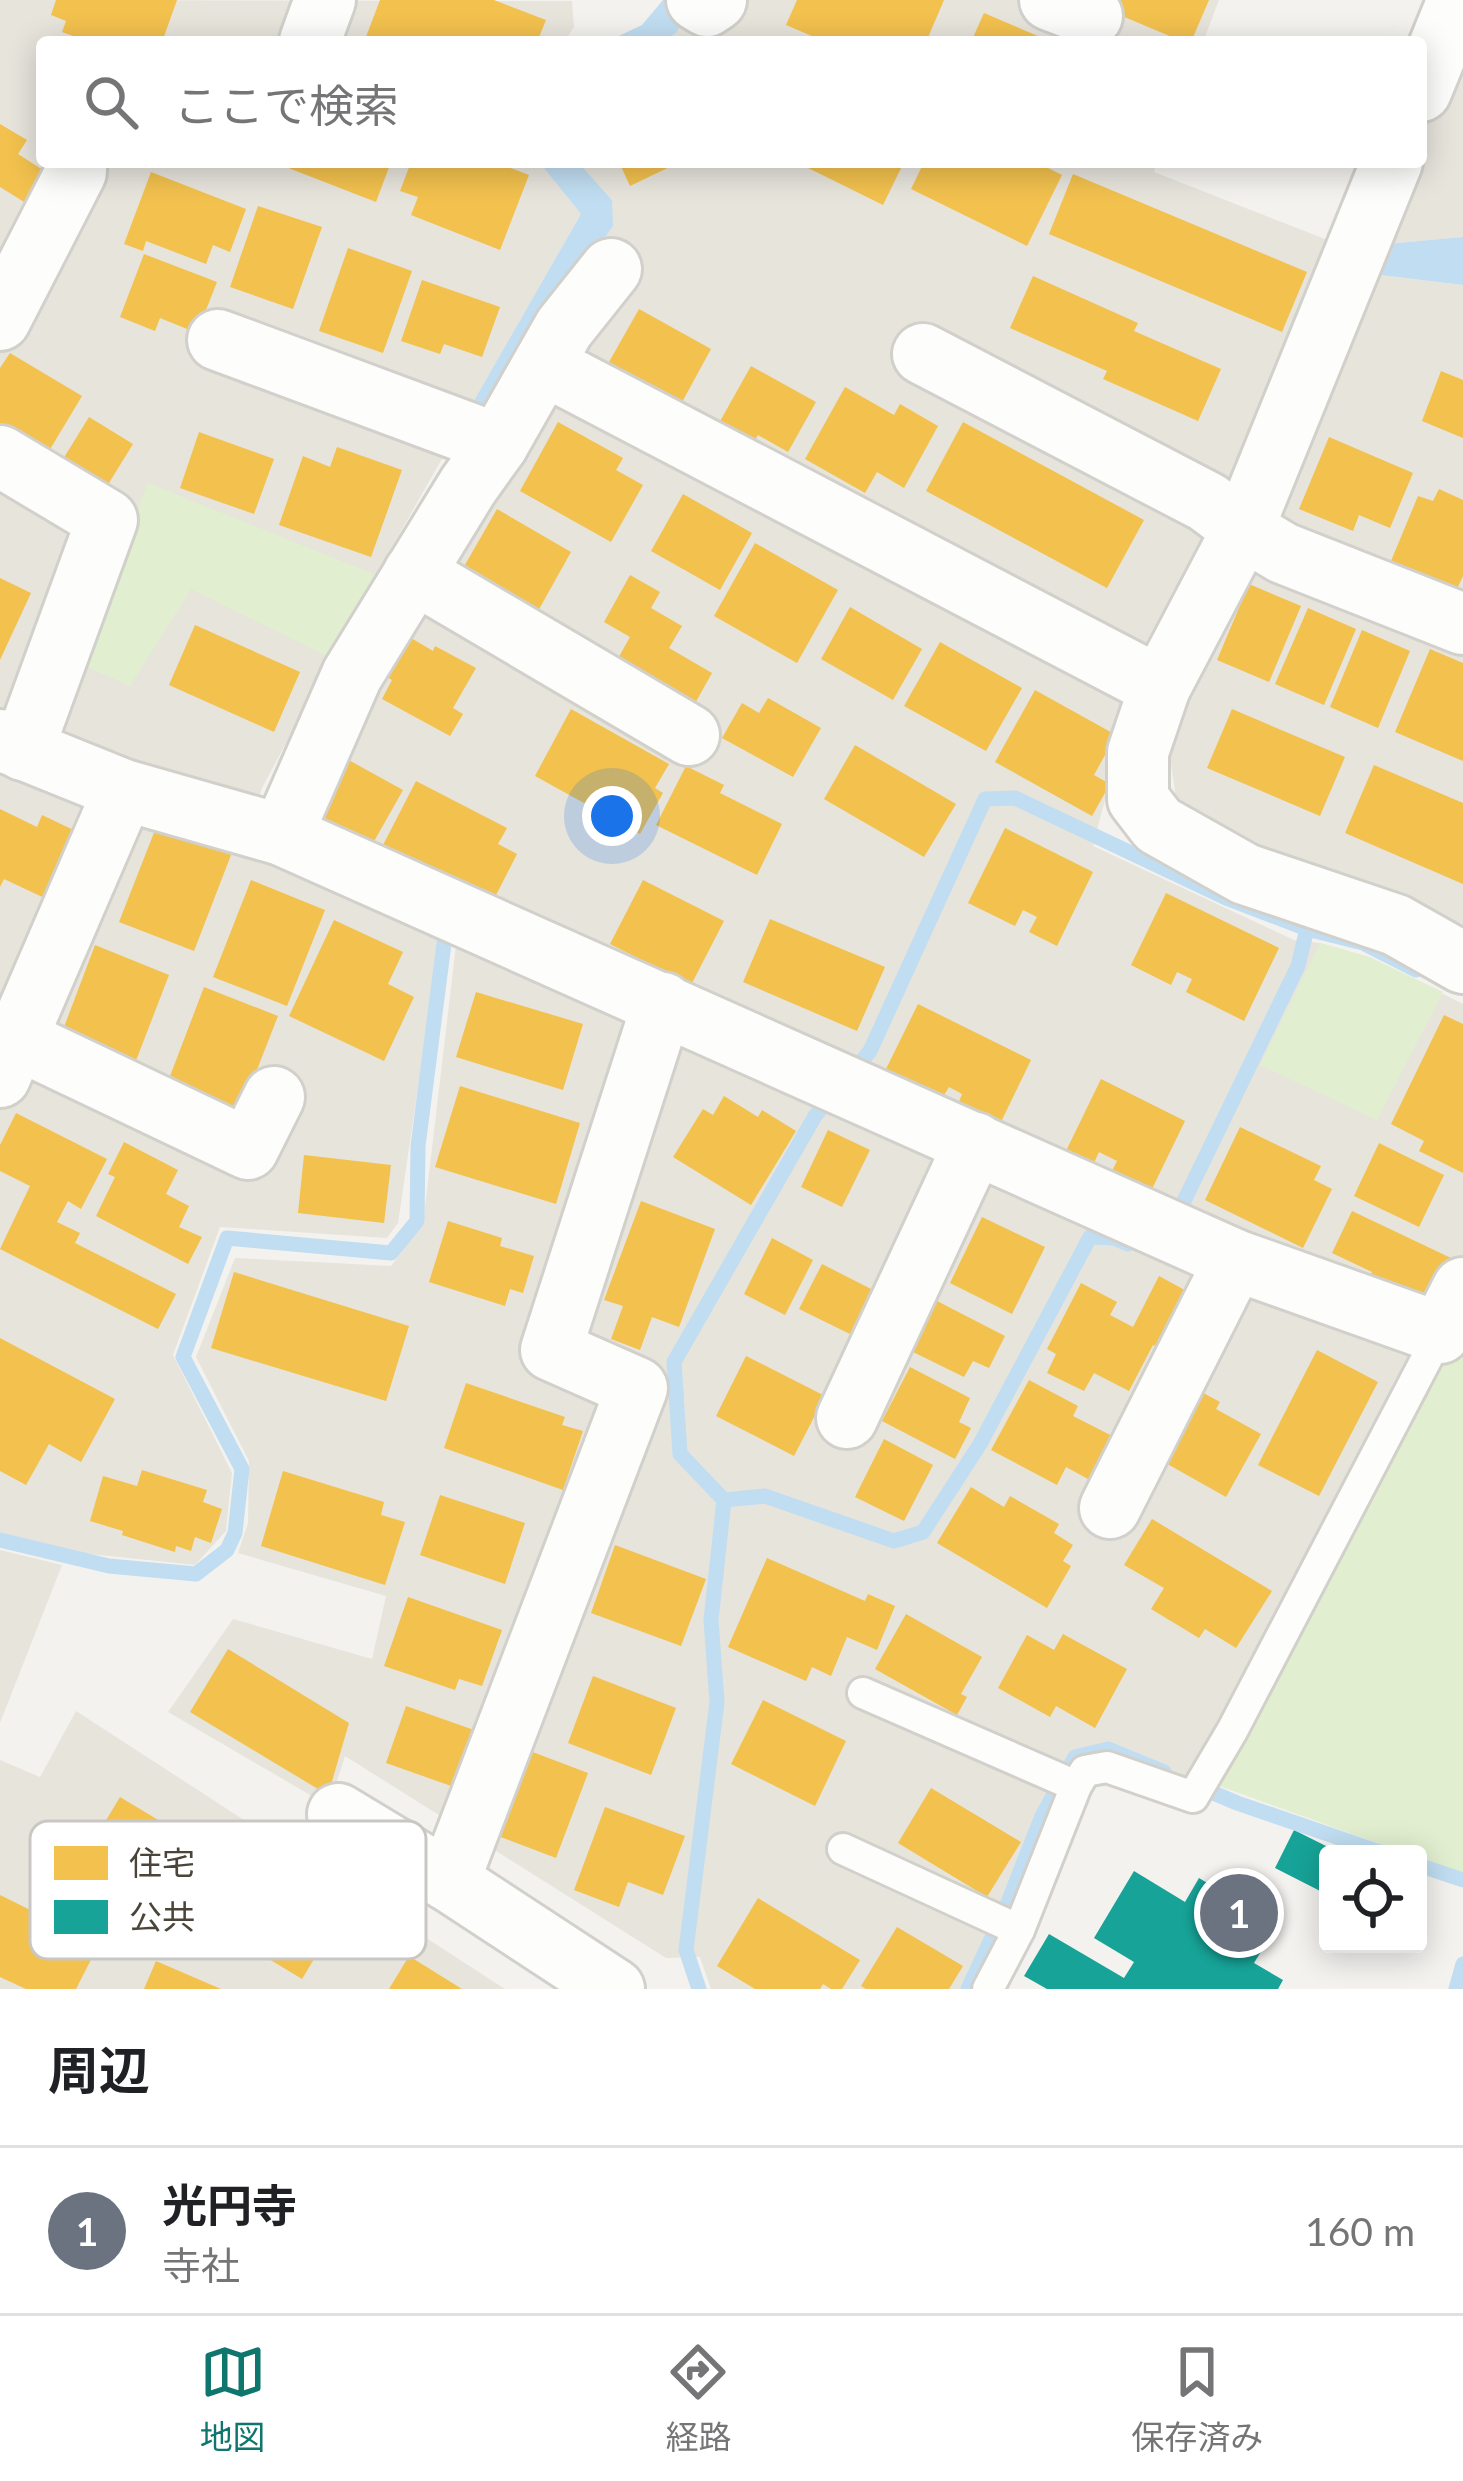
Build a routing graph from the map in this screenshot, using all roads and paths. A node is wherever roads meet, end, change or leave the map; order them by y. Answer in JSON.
{"nodes":[{"id":1,"x":325,"y":0,"type":"edge"},
{"id":2,"x":1458,"y":0,"type":"edge"},
{"id":3,"x":312,"y":36,"type":"edge"},
{"id":4,"x":1427,"y":76,"type":"edge"},
{"id":5,"x":76,"y":168,"type":"edge"},
{"id":6,"x":1390,"y":168,"type":"edge"},
{"id":7,"x":611,"y":269,"type":"dead end"},
{"id":8,"x":0,"y":320,"type":"edge"},
{"id":9,"x":218,"y":340,"type":"dead end"},
{"id":10,"x":923,"y":355,"type":"dead end"},
{"id":11,"x":544,"y":365,"type":"junction"},
{"id":12,"x":476,"y":435,"type":"junction"},
{"id":13,"x":0,"y":456,"type":"edge"},
{"id":14,"x":1243,"y":530,"type":"junction"},
{"id":15,"x":414,"y":574,"type":"junction"},
{"id":16,"x":1463,"y":624,"type":"edge"},
{"id":17,"x":1160,"y":688,"type":"junction"},
{"id":18,"x":688,"y":734,"type":"dead end"},
{"id":19,"x":12,"y":745,"type":"edge"},
{"id":20,"x":124,"y":790,"type":"junction"},
{"id":21,"x":270,"y":831,"type":"junction"},
{"id":22,"x":1463,"y":962,"type":"edge"},
{"id":23,"x":663,"y":1003,"type":"junction"},
{"id":24,"x":9,"y":1058,"type":"edge"},
{"id":25,"x":274,"y":1097,"type":"dead end"},
{"id":26,"x":975,"y":1143,"type":"junction"},
{"id":27,"x":1235,"y":1260,"type":"junction"},
{"id":28,"x":1452,"y":1310,"type":"edge"},
{"id":29,"x":847,"y":1418,"type":"dead end"},
{"id":30,"x":1110,"y":1508,"type":"dead end"},
{"id":31,"x":862,"y":1693,"type":"dead end"},
{"id":32,"x":1061,"y":1780,"type":"junction"},
{"id":33,"x":338,"y":1814,"type":"dead end"},
{"id":34,"x":350,"y":1821,"type":"edge"},
{"id":35,"x":843,"y":1849,"type":"dead end"},
{"id":36,"x":426,"y":1867,"type":"edge"},
{"id":37,"x":449,"y":1881,"type":"junction"},
{"id":38,"x":1006,"y":1924,"type":"junction"},
{"id":39,"x":614,"y":1989,"type":"edge"},
{"id":40,"x":988,"y":1989,"type":"edge"}],
"edges":[{"from":1,"to":3,"type":"street"},
{"from":2,"to":4,"type":"street"},
{"from":5,"to":8,"type":"street"},
{"from":6,"to":14,"type":"street"},
{"from":7,"to":11,"type":"street"},
{"from":9,"to":12,"type":"street"},
{"from":10,"to":14,"type":"street"},
{"from":11,"to":12,"type":"street"},
{"from":11,"to":17,"type":"street"},
{"from":12,"to":15,"type":"street"},
{"from":13,"to":19,"type":"street"},
{"from":14,"to":16,"type":"street"},
{"from":14,"to":17,"type":"street"},
{"from":15,"to":18,"type":"street"},
{"from":15,"to":21,"type":"street"},
{"from":17,"to":22,"type":"street"},
{"from":19,"to":20,"type":"street"},
{"from":20,"to":21,"type":"street"},
{"from":20,"to":24,"type":"street"},
{"from":21,"to":23,"type":"street"},
{"from":23,"to":26,"type":"street"},
{"from":23,"to":37,"type":"street"},
{"from":24,"to":25,"type":"street"},
{"from":26,"to":27,"type":"street"},
{"from":26,"to":29,"type":"street"},
{"from":27,"to":28,"type":"street"},
{"from":27,"to":30,"type":"street"},
{"from":28,"to":32,"type":"lane"},
{"from":31,"to":32,"type":"lane"},
{"from":32,"to":38,"type":"lane"},
{"from":33,"to":34,"type":"street"},
{"from":35,"to":38,"type":"lane"},
{"from":36,"to":37,"type":"street"},
{"from":37,"to":39,"type":"street"},
{"from":38,"to":40,"type":"lane"}]}
